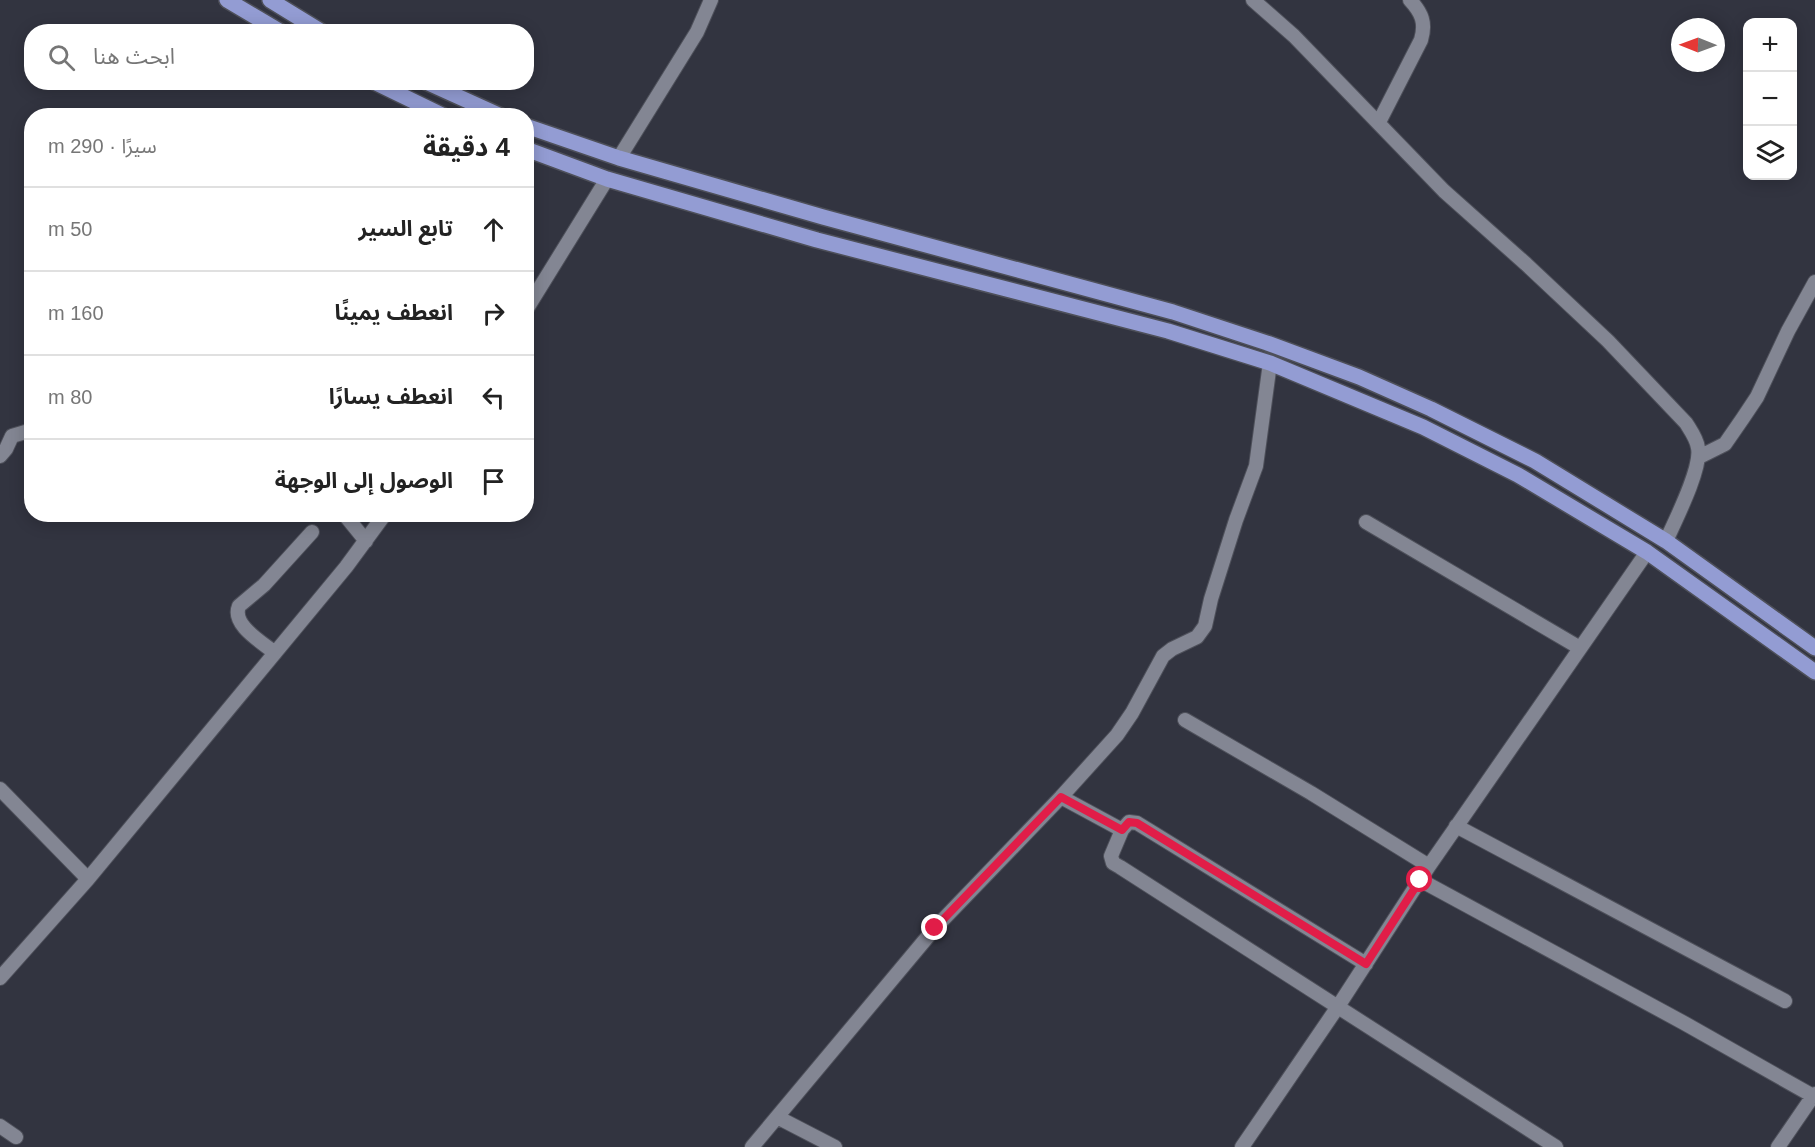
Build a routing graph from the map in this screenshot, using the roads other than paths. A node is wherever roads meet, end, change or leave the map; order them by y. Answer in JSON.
{"nodes":[{"id":1,"x":227,"y":0,"type":"edge"},
{"id":2,"x":270,"y":0,"type":"edge"},
{"id":3,"x":711,"y":0,"type":"edge"},
{"id":4,"x":1253,"y":0,"type":"edge"},
{"id":5,"x":1410,"y":0,"type":"edge"},
{"id":6,"x":268,"y":24,"type":"edge"},
{"id":7,"x":309,"y":24,"type":"edge"},
{"id":8,"x":390,"y":90,"type":"edge"},
{"id":9,"x":444,"y":90,"type":"edge"},
{"id":10,"x":428,"y":108,"type":"edge"},
{"id":11,"x":483,"y":108,"type":"edge"},
{"id":12,"x":1378,"y":122,"type":"junction"},
{"id":13,"x":534,"y":129,"type":"edge"},
{"id":14,"x":534,"y":152,"type":"edge"},
{"id":15,"x":619,"y":158,"type":"junction"},
{"id":16,"x":607,"y":179,"type":"junction"},
{"id":17,"x":851,"y":224,"type":"junction"},
{"id":18,"x":845,"y":247,"type":"junction"},
{"id":19,"x":1815,"y":282,"type":"edge"},
{"id":20,"x":534,"y":297,"type":"edge"},
{"id":21,"x":1270,"y":363,"type":"junction"},
{"id":22,"x":24,"y":432,"type":"edge"},
{"id":23,"x":0,"y":456,"type":"edge"},
{"id":24,"x":1699,"y":457,"type":"junction"},
{"id":25,"x":351,"y":522,"type":"edge"},
{"id":26,"x":379,"y":522,"type":"edge"},
{"id":27,"x":1366,"y":522,"type":"dead end"},
{"id":28,"x":312,"y":532,"type":"dead end"},
{"id":29,"x":366,"y":541,"type":"junction"},
{"id":30,"x":1666,"y":541,"type":"junction"},
{"id":31,"x":1647,"y":552,"type":"junction"},
{"id":32,"x":1580,"y":648,"type":"junction"},
{"id":33,"x":1815,"y":648,"type":"edge"},
{"id":34,"x":275,"y":653,"type":"junction"},
{"id":35,"x":1815,"y":672,"type":"edge"},
{"id":36,"x":1185,"y":720,"type":"dead end"},
{"id":37,"x":0,"y":789,"type":"edge"},
{"id":38,"x":1061,"y":797,"type":"junction"},
{"id":39,"x":1456,"y":826,"type":"junction"},
{"id":40,"x":1122,"y":830,"type":"junction"},
{"id":41,"x":1429,"y":866,"type":"junction"},
{"id":42,"x":88,"y":879,"type":"junction"},
{"id":43,"x":1420,"y":880,"type":"junction"},
{"id":44,"x":1366,"y":964,"type":"junction"},
{"id":45,"x":0,"y":978,"type":"edge"},
{"id":46,"x":1785,"y":1001,"type":"dead end"},
{"id":47,"x":1337,"y":1008,"type":"junction"},
{"id":48,"x":1814,"y":1095,"type":"edge"},
{"id":49,"x":777,"y":1117,"type":"junction"},
{"id":50,"x":0,"y":1126,"type":"edge"},
{"id":51,"x":16,"y":1137,"type":"dead end"},
{"id":52,"x":752,"y":1147,"type":"edge"},
{"id":53,"x":835,"y":1147,"type":"edge"},
{"id":54,"x":1242,"y":1147,"type":"edge"},
{"id":55,"x":1556,"y":1147,"type":"edge"},
{"id":56,"x":1778,"y":1147,"type":"edge"}],
"edges":[{"from":1,"to":6,"type":"main road"},
{"from":2,"to":7,"type":"main road"},
{"from":3,"to":15,"type":"street"},
{"from":4,"to":12,"type":"street"},
{"from":5,"to":12,"type":"street"},
{"from":8,"to":10,"type":"main road"},
{"from":9,"to":11,"type":"main road"},
{"from":12,"to":24,"type":"street"},
{"from":13,"to":15,"type":"main road"},
{"from":14,"to":16,"type":"main road"},
{"from":15,"to":17,"type":"main road"},
{"from":16,"to":18,"type":"main road"},
{"from":16,"to":20,"type":"street"},
{"from":17,"to":18,"type":"main road"},
{"from":17,"to":30,"type":"main road"},
{"from":18,"to":21,"type":"main road"},
{"from":19,"to":24,"type":"street"},
{"from":21,"to":31,"type":"main road"},
{"from":21,"to":38,"type":"street"},
{"from":22,"to":23,"type":"street"},
{"from":24,"to":30,"type":"street"},
{"from":25,"to":29,"type":"street"},
{"from":26,"to":29,"type":"street"},
{"from":27,"to":32,"type":"street"},
{"from":28,"to":34,"type":"street"},
{"from":29,"to":34,"type":"street"},
{"from":30,"to":33,"type":"main road"},
{"from":31,"to":32,"type":"street"},
{"from":31,"to":35,"type":"main road"},
{"from":32,"to":39,"type":"street"},
{"from":34,"to":42,"type":"street"},
{"from":36,"to":41,"type":"street"},
{"from":37,"to":42,"type":"street"},
{"from":38,"to":40,"type":"street"},
{"from":38,"to":49,"type":"street"},
{"from":39,"to":41,"type":"street"},
{"from":39,"to":46,"type":"street"},
{"from":40,"to":44,"type":"street"},
{"from":40,"to":47,"type":"street"},
{"from":41,"to":43,"type":"street"},
{"from":42,"to":45,"type":"street"},
{"from":43,"to":44,"type":"street"},
{"from":43,"to":48,"type":"street"},
{"from":44,"to":47,"type":"street"},
{"from":47,"to":54,"type":"street"},
{"from":47,"to":55,"type":"street"},
{"from":48,"to":56,"type":"street"},
{"from":49,"to":52,"type":"street"},
{"from":49,"to":53,"type":"street"},
{"from":50,"to":51,"type":"street"}]}
